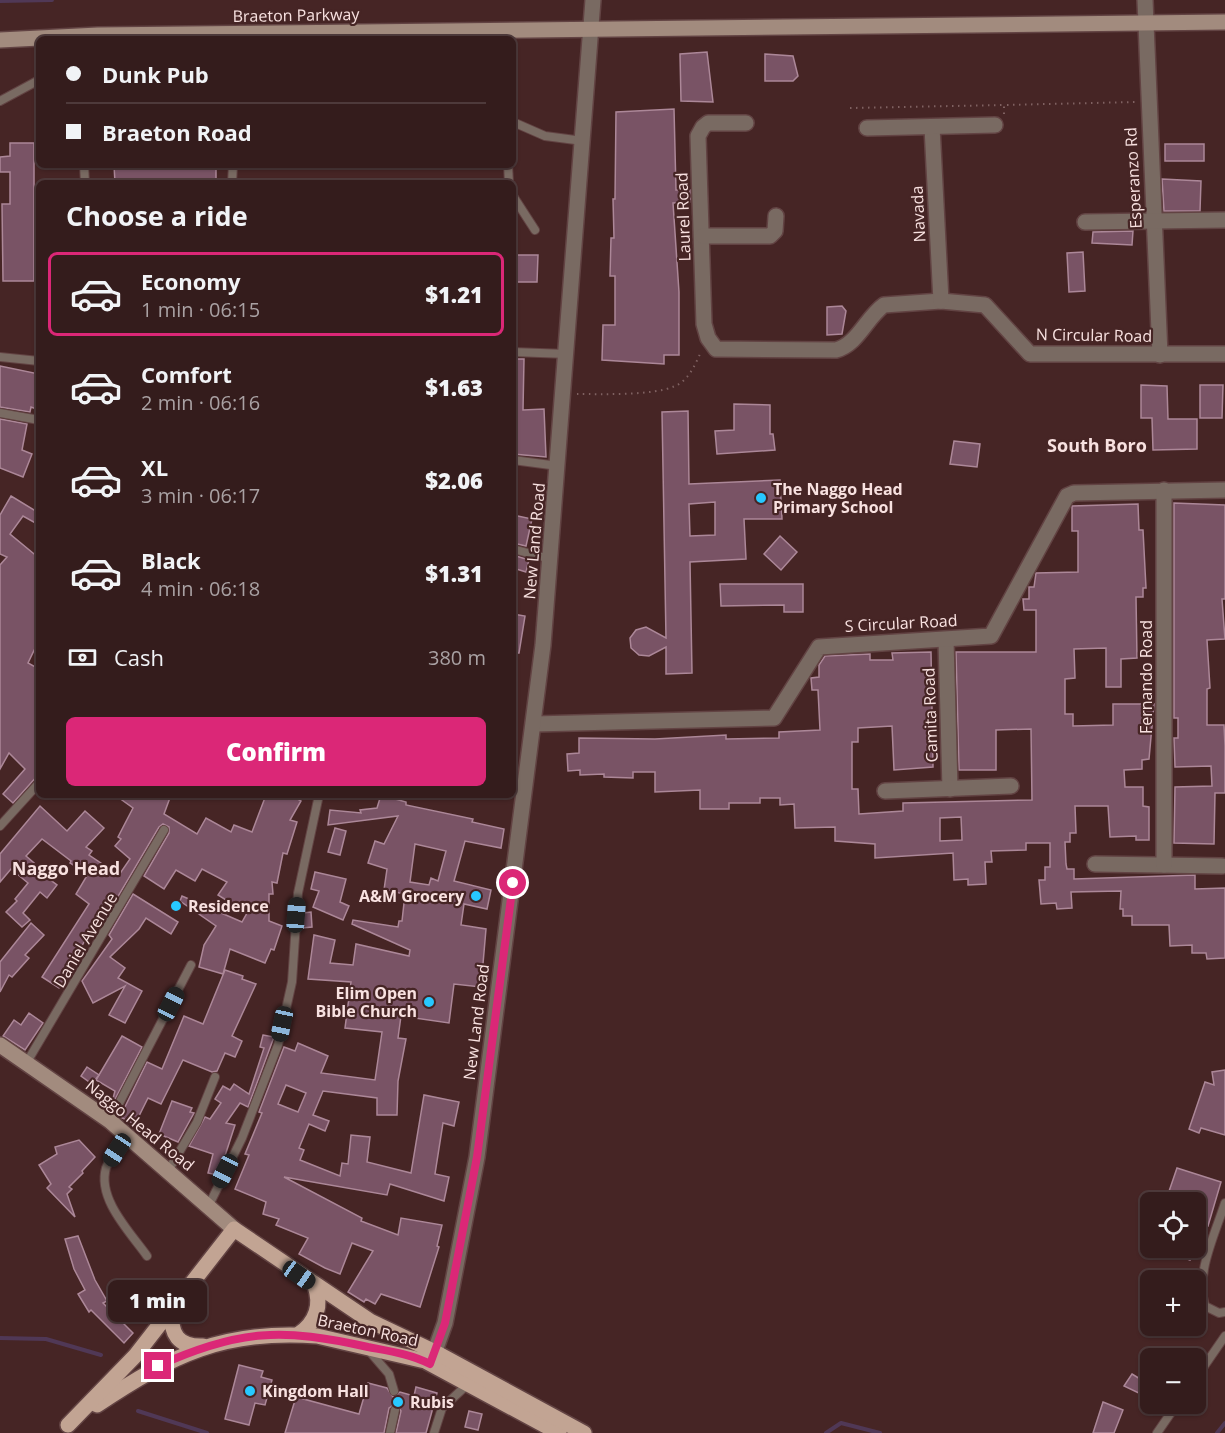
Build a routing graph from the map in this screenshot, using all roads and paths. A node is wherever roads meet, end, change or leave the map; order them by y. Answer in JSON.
{"nodes":[{"id":1,"x":1145,"y":0,"type":"edge"},
{"id":2,"x":593,"y":2,"type":"edge"},
{"id":3,"x":1225,"y":22,"type":"edge"},
{"id":4,"x":1146,"y":24,"type":"junction"},
{"id":5,"x":591,"y":31,"type":"junction"},
{"id":6,"x":509,"y":35,"type":"edge"},
{"id":7,"x":235,"y":36,"type":"edge"},
{"id":8,"x":36,"y":39,"type":"edge"},
{"id":9,"x":0,"y":40,"type":"edge"},
{"id":10,"x":36,"y":82,"type":"edge"},
{"id":11,"x":0,"y":101,"type":"edge"},
{"id":12,"x":1148,"y":102,"type":"junction"},
{"id":13,"x":1004,"y":105,"type":"junction"},
{"id":14,"x":850,"y":108,"type":"dead end"},
{"id":15,"x":516,"y":123,"type":"edge"},
{"id":16,"x":746,"y":123,"type":"dead end"},
{"id":17,"x":995,"y":126,"type":"joint"},
{"id":18,"x":932,"y":127,"type":"junction"},
{"id":19,"x":867,"y":128,"type":"dead end"},
{"id":20,"x":583,"y":141,"type":"junction"},
{"id":21,"x":516,"y":201,"type":"edge"},
{"id":22,"x":776,"y":216,"type":"dead end"},
{"id":23,"x":1225,"y":220,"type":"edge"},
{"id":24,"x":1154,"y":221,"type":"junction"},
{"id":25,"x":1085,"y":222,"type":"dead end"},
{"id":26,"x":535,"y":230,"type":"dead end"},
{"id":27,"x":703,"y":236,"type":"junction"},
{"id":28,"x":940,"y":301,"type":"junction"},
{"id":29,"x":712,"y":344,"type":"junction"},
{"id":30,"x":516,"y":352,"type":"edge"},
{"id":31,"x":567,"y":354,"type":"junction"},
{"id":32,"x":1225,"y":354,"type":"edge"},
{"id":33,"x":1160,"y":355,"type":"junction"},
{"id":34,"x":0,"y":357,"type":"edge"},
{"id":35,"x":36,"y":361,"type":"edge"},
{"id":36,"x":565,"y":394,"type":"junction"},
{"id":37,"x":0,"y":413,"type":"edge"},
{"id":38,"x":36,"y":419,"type":"edge"},
{"id":39,"x":516,"y":460,"type":"edge"},
{"id":40,"x":558,"y":466,"type":"junction"},
{"id":41,"x":1164,"y":490,"type":"junction"},
{"id":42,"x":1225,"y":490,"type":"edge"},
{"id":43,"x":516,"y":550,"type":"edge"},
{"id":44,"x":550,"y":559,"type":"junction"},
{"id":45,"x":946,"y":639,"type":"junction"},
{"id":46,"x":534,"y":724,"type":"junction"},
{"id":47,"x":36,"y":786,"type":"edge"},
{"id":48,"x":1011,"y":786,"type":"dead end"},
{"id":49,"x":950,"y":789,"type":"junction"},
{"id":50,"x":885,"y":791,"type":"dead end"},
{"id":51,"x":318,"y":798,"type":"edge"},
{"id":52,"x":0,"y":826,"type":"edge"},
{"id":53,"x":164,"y":830,"type":"dead end"},
{"id":54,"x":1095,"y":864,"type":"dead end"},
{"id":55,"x":1164,"y":865,"type":"junction"},
{"id":56,"x":1222,"y":867,"type":"dead end"},
{"id":57,"x":191,"y":965,"type":"dead end"},
{"id":58,"x":0,"y":1045,"type":"edge"},
{"id":59,"x":27,"y":1062,"type":"junction"},
{"id":60,"x":215,"y":1077,"type":"dead end"},
{"id":61,"x":110,"y":1121,"type":"junction"},
{"id":62,"x":126,"y":1135,"type":"junction"},
{"id":63,"x":168,"y":1171,"type":"junction"},
{"id":64,"x":1225,"y":1203,"type":"edge"},
{"id":65,"x":208,"y":1205,"type":"junction"},
{"id":66,"x":234,"y":1229,"type":"junction"},
{"id":67,"x":147,"y":1256,"type":"dead end"},
{"id":68,"x":315,"y":1287,"type":"junction"},
{"id":69,"x":172,"y":1311,"type":"junction"},
{"id":70,"x":1225,"y":1312,"type":"edge"},
{"id":71,"x":299,"y":1334,"type":"junction"},
{"id":72,"x":1225,"y":1336,"type":"edge"},
{"id":73,"x":212,"y":1346,"type":"junction"},
{"id":74,"x":365,"y":1346,"type":"junction"},
{"id":75,"x":433,"y":1358,"type":"junction"},
{"id":76,"x":1206,"y":1364,"type":"edge"},
{"id":77,"x":468,"y":1384,"type":"junction"},
{"id":78,"x":394,"y":1390,"type":"dead end"},
{"id":79,"x":395,"y":1410,"type":"dead end"},
{"id":80,"x":1170,"y":1414,"type":"edge"},
{"id":81,"x":63,"y":1429,"type":"edge"},
{"id":82,"x":390,"y":1433,"type":"edge"},
{"id":83,"x":434,"y":1433,"type":"edge"},
{"id":84,"x":559,"y":1433,"type":"edge"},
{"id":85,"x":584,"y":1433,"type":"edge"},
{"id":86,"x":1157,"y":1433,"type":"edge"}],
"edges":[{"from":1,"to":4,"type":"street","name":"Esperanzo Rd"},
{"from":2,"to":5,"type":"street","name":"New Land Road"},
{"from":3,"to":4,"type":"main road","name":"Braeton Parkway"},
{"from":4,"to":5,"type":"main road","name":"Braeton Parkway"},
{"from":4,"to":12,"type":"street","name":"Esperanzo Rd"},
{"from":5,"to":6,"type":"main road","name":"Braeton Parkway"},
{"from":5,"to":20,"type":"street","name":"New Land Road"},
{"from":6,"to":7,"type":"main road","name":"Braeton Parkway"},
{"from":8,"to":9,"type":"main road","name":"Braeton Parkway"},
{"from":10,"to":11,"type":"lane"},
{"from":12,"to":13,"type":"path"},
{"from":12,"to":24,"type":"street","name":"Esperanzo Rd"},
{"from":13,"to":14,"type":"path"},
{"from":13,"to":17,"type":"path"},
{"from":15,"to":20,"type":"lane"},
{"from":16,"to":27,"type":"street","name":"Laurel Road"},
{"from":17,"to":18,"type":"street"},
{"from":18,"to":19,"type":"street"},
{"from":18,"to":28,"type":"street","name":"Navada"},
{"from":20,"to":31,"type":"street","name":"New Land Road"},
{"from":21,"to":26,"type":"lane"},
{"from":22,"to":27,"type":"street"},
{"from":23,"to":24,"type":"street"},
{"from":24,"to":25,"type":"street"},
{"from":24,"to":33,"type":"street","name":"Esperanzo Rd"},
{"from":27,"to":29,"type":"street","name":"Laurel Road"},
{"from":28,"to":29,"type":"street","name":"N Circular Road"},
{"from":28,"to":33,"type":"street","name":"N Circular Road"},
{"from":29,"to":36,"type":"path"},
{"from":30,"to":31,"type":"lane"},
{"from":31,"to":36,"type":"street","name":"New Land Road"},
{"from":32,"to":33,"type":"street","name":"N Circular Road"},
{"from":34,"to":35,"type":"lane"},
{"from":36,"to":40,"type":"street","name":"New Land Road"},
{"from":37,"to":38,"type":"lane"},
{"from":39,"to":40,"type":"lane"},
{"from":40,"to":44,"type":"street","name":"New Land Road"},
{"from":41,"to":42,"type":"street","name":"S Circular Road"},
{"from":41,"to":45,"type":"street","name":"S Circular Road"},
{"from":41,"to":55,"type":"street","name":"Fernando Road"},
{"from":43,"to":44,"type":"lane"},
{"from":44,"to":46,"type":"street","name":"New Land Road"},
{"from":45,"to":46,"type":"street","name":"S Circular Road"},
{"from":45,"to":49,"type":"street","name":"Camita Road"},
{"from":46,"to":75,"type":"street","name":"New Land Road"},
{"from":47,"to":52,"type":"lane"},
{"from":48,"to":49,"type":"street"},
{"from":49,"to":50,"type":"street"},
{"from":51,"to":65,"type":"lane"},
{"from":53,"to":59,"type":"lane","name":"Daniel Avenue"},
{"from":54,"to":55,"type":"street"},
{"from":55,"to":56,"type":"street"},
{"from":57,"to":61,"type":"lane"},
{"from":58,"to":59,"type":"main road","name":"Naggo Head Road"},
{"from":59,"to":61,"type":"main road","name":"Naggo Head Road"},
{"from":60,"to":63,"type":"lane"},
{"from":61,"to":62,"type":"main road","name":"Naggo Head Road"},
{"from":62,"to":63,"type":"main road","name":"Naggo Head Road"},
{"from":62,"to":67,"type":"lane"},
{"from":63,"to":65,"type":"main road","name":"Naggo Head Road"},
{"from":64,"to":70,"type":"lane"},
{"from":65,"to":66,"type":"main road","name":"Naggo Head Road"},
{"from":66,"to":68,"type":"main road","name":"Naggo Head Road"},
{"from":66,"to":69,"type":"main road","name":"Braeton Road"},
{"from":68,"to":71,"type":"main road"},
{"from":68,"to":75,"type":"main road","name":"Naggo Head Road"},
{"from":69,"to":73,"type":"main road"},
{"from":69,"to":81,"type":"main road","name":"Braeton Road"},
{"from":71,"to":73,"type":"main road","name":"Braeton Road"},
{"from":71,"to":74,"type":"main road","name":"Braeton Road"},
{"from":72,"to":76,"type":"lane"},
{"from":73,"to":81,"type":"main road","name":"Braeton Road"},
{"from":74,"to":75,"type":"main road","name":"Braeton Road"},
{"from":74,"to":78,"type":"lane"},
{"from":75,"to":77,"type":"main road"},
{"from":75,"to":85,"type":"main road"},
{"from":77,"to":83,"type":"lane"},
{"from":77,"to":84,"type":"main road"},
{"from":79,"to":82,"type":"lane"},
{"from":80,"to":86,"type":"lane"}]}
